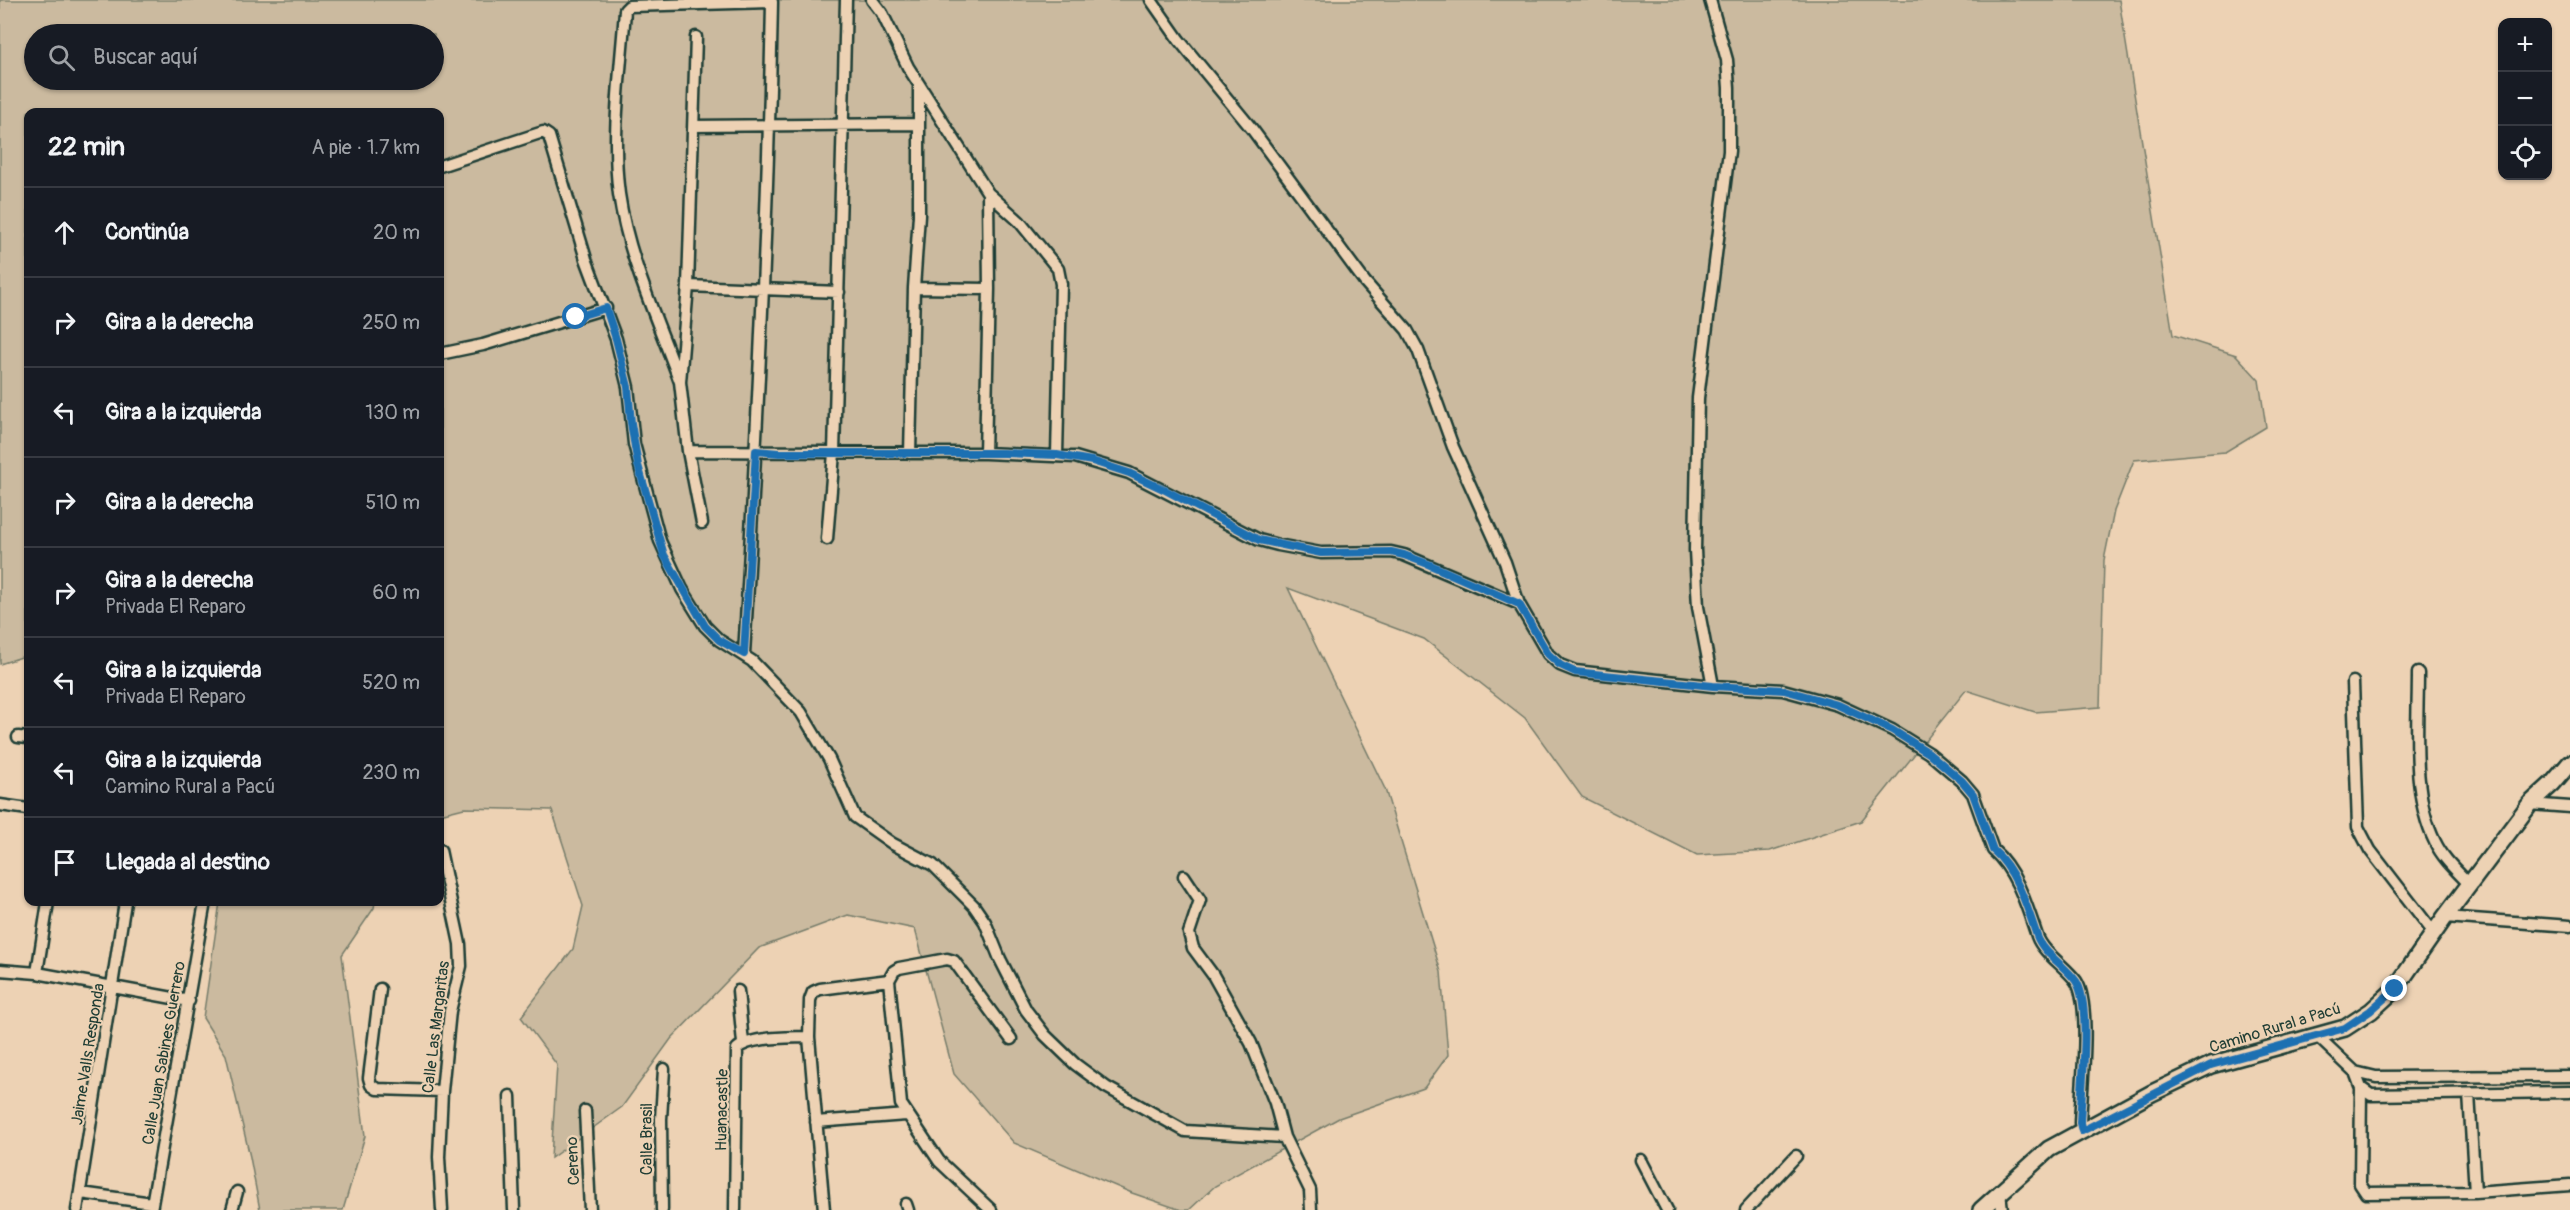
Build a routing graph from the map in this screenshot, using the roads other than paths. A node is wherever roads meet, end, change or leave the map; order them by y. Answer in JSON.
{"nodes":[{"id":1,"x":846,"y":0,"type":"edge"},
{"id":2,"x":872,"y":0,"type":"edge"},
{"id":3,"x":1151,"y":0,"type":"edge"},
{"id":4,"x":1710,"y":0,"type":"edge"},
{"id":5,"x":696,"y":37,"type":"dead end"},
{"id":6,"x":919,"y":84,"type":"junction"},
{"id":7,"x":770,"y":124,"type":"junction"},
{"id":8,"x":844,"y":124,"type":"junction"},
{"id":9,"x":917,"y":124,"type":"junction"},
{"id":10,"x":694,"y":126,"type":"junction"},
{"id":11,"x":444,"y":165,"type":"edge"},
{"id":12,"x":988,"y":193,"type":"junction"},
{"id":13,"x":688,"y":286,"type":"junction"},
{"id":14,"x":763,"y":287,"type":"junction"},
{"id":15,"x":914,"y":288,"type":"junction"},
{"id":16,"x":989,"y":289,"type":"junction"},
{"id":17,"x":839,"y":292,"type":"junction"},
{"id":18,"x":606,"y":308,"type":"junction"},
{"id":19,"x":444,"y":353,"type":"edge"},
{"id":20,"x":680,"y":382,"type":"junction"},
{"id":21,"x":756,"y":451,"type":"junction"},
{"id":22,"x":688,"y":452,"type":"junction"},
{"id":23,"x":834,"y":453,"type":"junction"},
{"id":24,"x":910,"y":453,"type":"junction"},
{"id":25,"x":985,"y":453,"type":"junction"},
{"id":26,"x":1057,"y":455,"type":"junction"},
{"id":27,"x":702,"y":523,"type":"dead end"},
{"id":28,"x":827,"y":539,"type":"dead end"},
{"id":29,"x":1519,"y":604,"type":"junction"},
{"id":30,"x":744,"y":654,"type":"junction"},
{"id":31,"x":2418,"y":674,"type":"dead end"},
{"id":32,"x":2353,"y":682,"type":"dead end"},
{"id":33,"x":1713,"y":686,"type":"junction"},
{"id":34,"x":2570,"y":763,"type":"edge"},
{"id":35,"x":2530,"y":804,"type":"junction"},
{"id":36,"x":0,"y":805,"type":"edge"},
{"id":37,"x":2570,"y":807,"type":"edge"},
{"id":38,"x":24,"y":808,"type":"edge"},
{"id":39,"x":444,"y":869,"type":"edge"},
{"id":40,"x":1184,"y":876,"type":"dead end"},
{"id":41,"x":2470,"y":885,"type":"junction"},
{"id":42,"x":47,"y":906,"type":"edge"},
{"id":43,"x":124,"y":906,"type":"edge"},
{"id":44,"x":204,"y":906,"type":"edge"},
{"id":45,"x":2445,"y":917,"type":"junction"},
{"id":46,"x":2570,"y":926,"type":"edge"},
{"id":47,"x":2434,"y":933,"type":"junction"},
{"id":48,"x":0,"y":970,"type":"edge"},
{"id":49,"x":37,"y":973,"type":"junction"},
{"id":50,"x":890,"y":980,"type":"junction"},
{"id":51,"x":114,"y":986,"type":"junction"},
{"id":52,"x":380,"y":989,"type":"dead end"},
{"id":53,"x":738,"y":991,"type":"dead end"},
{"id":54,"x":189,"y":1001,"type":"junction"},
{"id":55,"x":2317,"y":1036,"type":"junction"},
{"id":56,"x":808,"y":1037,"type":"junction"},
{"id":57,"x":1011,"y":1039,"type":"dead end"},
{"id":58,"x":743,"y":1043,"type":"junction"},
{"id":59,"x":664,"y":1069,"type":"dead end"},
{"id":60,"x":2355,"y":1072,"type":"junction"},
{"id":61,"x":2570,"y":1076,"type":"edge"},
{"id":62,"x":2361,"y":1089,"type":"junction"},
{"id":63,"x":442,"y":1091,"type":"junction"},
{"id":64,"x":2570,"y":1092,"type":"edge"},
{"id":65,"x":2469,"y":1094,"type":"junction"},
{"id":66,"x":510,"y":1096,"type":"dead end"},
{"id":67,"x":585,"y":1111,"type":"dead end"},
{"id":68,"x":906,"y":1114,"type":"junction"},
{"id":69,"x":816,"y":1122,"type":"junction"},
{"id":70,"x":2082,"y":1131,"type":"junction"},
{"id":71,"x":1284,"y":1137,"type":"junction"},
{"id":72,"x":1796,"y":1156,"type":"dead end"},
{"id":73,"x":1641,"y":1160,"type":"dead end"},
{"id":74,"x":2570,"y":1185,"type":"edge"},
{"id":75,"x":237,"y":1192,"type":"dead end"},
{"id":76,"x":2000,"y":1192,"type":"junction"},
{"id":77,"x":2475,"y":1192,"type":"junction"},
{"id":78,"x":81,"y":1193,"type":"junction"},
{"id":79,"x":151,"y":1206,"type":"edge"},
{"id":80,"x":77,"y":1210,"type":"edge"},
{"id":81,"x":232,"y":1210,"type":"edge"},
{"id":82,"x":442,"y":1210,"type":"edge"},
{"id":83,"x":514,"y":1210,"type":"edge"},
{"id":84,"x":590,"y":1210,"type":"edge"},
{"id":85,"x":662,"y":1210,"type":"edge"},
{"id":86,"x":735,"y":1210,"type":"edge"},
{"id":87,"x":824,"y":1210,"type":"edge"},
{"id":88,"x":991,"y":1210,"type":"edge"},
{"id":89,"x":1311,"y":1210,"type":"edge"},
{"id":90,"x":1667,"y":1210,"type":"edge"},
{"id":91,"x":1746,"y":1210,"type":"edge"},
{"id":92,"x":1981,"y":1210,"type":"edge"},
{"id":93,"x":2002,"y":1210,"type":"edge"}],
"edges":[{"from":1,"to":8,"type":"street"},
{"from":2,"to":6,"type":"street"},
{"from":3,"to":29,"type":"street"},
{"from":4,"to":33,"type":"street"},
{"from":5,"to":10,"type":"street"},
{"from":6,"to":9,"type":"street"},
{"from":6,"to":12,"type":"street"},
{"from":7,"to":8,"type":"street"},
{"from":7,"to":10,"type":"street"},
{"from":7,"to":14,"type":"street"},
{"from":7,"to":20,"type":"street"},
{"from":8,"to":9,"type":"street"},
{"from":8,"to":17,"type":"street"},
{"from":9,"to":15,"type":"street"},
{"from":10,"to":13,"type":"street"},
{"from":11,"to":18,"type":"street"},
{"from":12,"to":16,"type":"street"},
{"from":12,"to":26,"type":"street"},
{"from":13,"to":14,"type":"street"},
{"from":13,"to":20,"type":"street"},
{"from":14,"to":17,"type":"street"},
{"from":14,"to":21,"type":"street"},
{"from":15,"to":16,"type":"street"},
{"from":15,"to":24,"type":"street"},
{"from":16,"to":25,"type":"street"},
{"from":17,"to":23,"type":"street"},
{"from":18,"to":19,"type":"street"},
{"from":18,"to":30,"type":"street"},
{"from":20,"to":22,"type":"street"},
{"from":21,"to":22,"type":"street"},
{"from":21,"to":23,"type":"street"},
{"from":21,"to":30,"type":"street"},
{"from":22,"to":27,"type":"street"},
{"from":23,"to":24,"type":"street"},
{"from":23,"to":28,"type":"street"},
{"from":24,"to":25,"type":"street"},
{"from":25,"to":26,"type":"street"},
{"from":26,"to":29,"type":"street"},
{"from":29,"to":33,"type":"street"},
{"from":30,"to":71,"type":"street"},
{"from":31,"to":41,"type":"street"},
{"from":32,"to":47,"type":"street"},
{"from":33,"to":70,"type":"street"},
{"from":34,"to":35,"type":"street","name":"Camino Rural a Pacú"},
{"from":35,"to":37,"type":"street"},
{"from":35,"to":41,"type":"street","name":"Camino Rural a Pacú"},
{"from":36,"to":38,"type":"street"},
{"from":39,"to":63,"type":"street","name":"Calle Las Margaritas"},
{"from":40,"to":71,"type":"street"},
{"from":41,"to":45,"type":"street","name":"Camino Rural a Pacú"},
{"from":42,"to":49,"type":"street"},
{"from":43,"to":51,"type":"street","name":"Jaime Valls Responda"},
{"from":44,"to":54,"type":"street","name":"Calle Juan Sabines Guerrero"},
{"from":45,"to":46,"type":"street"},
{"from":45,"to":47,"type":"street","name":"Camino Rural a Pacú"},
{"from":47,"to":55,"type":"street","name":"Camino Rural a Pacú"},
{"from":48,"to":49,"type":"street"},
{"from":49,"to":51,"type":"street"},
{"from":50,"to":56,"type":"street"},
{"from":50,"to":57,"type":"street"},
{"from":50,"to":68,"type":"street"},
{"from":51,"to":54,"type":"street"},
{"from":51,"to":78,"type":"street","name":"Jaime Valls Responda"},
{"from":52,"to":63,"type":"street"},
{"from":53,"to":58,"type":"street","name":"Huanacastle"},
{"from":54,"to":79,"type":"street","name":"Calle Juan Sabines Guerrero"},
{"from":55,"to":60,"type":"street"},
{"from":55,"to":70,"type":"street","name":"Camino Rural a Pacú"},
{"from":56,"to":58,"type":"street"},
{"from":56,"to":69,"type":"street"},
{"from":58,"to":86,"type":"street","name":"Huanacastle"},
{"from":59,"to":85,"type":"street","name":"Calle Brasil"},
{"from":60,"to":61,"type":"street"},
{"from":60,"to":62,"type":"street"},
{"from":62,"to":65,"type":"street"},
{"from":62,"to":77,"type":"street"},
{"from":63,"to":82,"type":"street","name":"Calle Las Margaritas"},
{"from":64,"to":65,"type":"street"},
{"from":65,"to":77,"type":"street"},
{"from":66,"to":83,"type":"street"},
{"from":67,"to":84,"type":"street","name":"Cereno"},
{"from":68,"to":69,"type":"street"},
{"from":68,"to":88,"type":"street"},
{"from":69,"to":87,"type":"street"},
{"from":70,"to":76,"type":"street","name":"Camino Rural a Pacú"},
{"from":71,"to":89,"type":"street"},
{"from":72,"to":91,"type":"street"},
{"from":73,"to":90,"type":"street"},
{"from":74,"to":77,"type":"street"},
{"from":75,"to":81,"type":"street"},
{"from":76,"to":92,"type":"street","name":"Camino Rural a Pacú"},
{"from":76,"to":93,"type":"street"},
{"from":78,"to":79,"type":"street"},
{"from":78,"to":80,"type":"street","name":"Jaime Valls Responda"}]}
